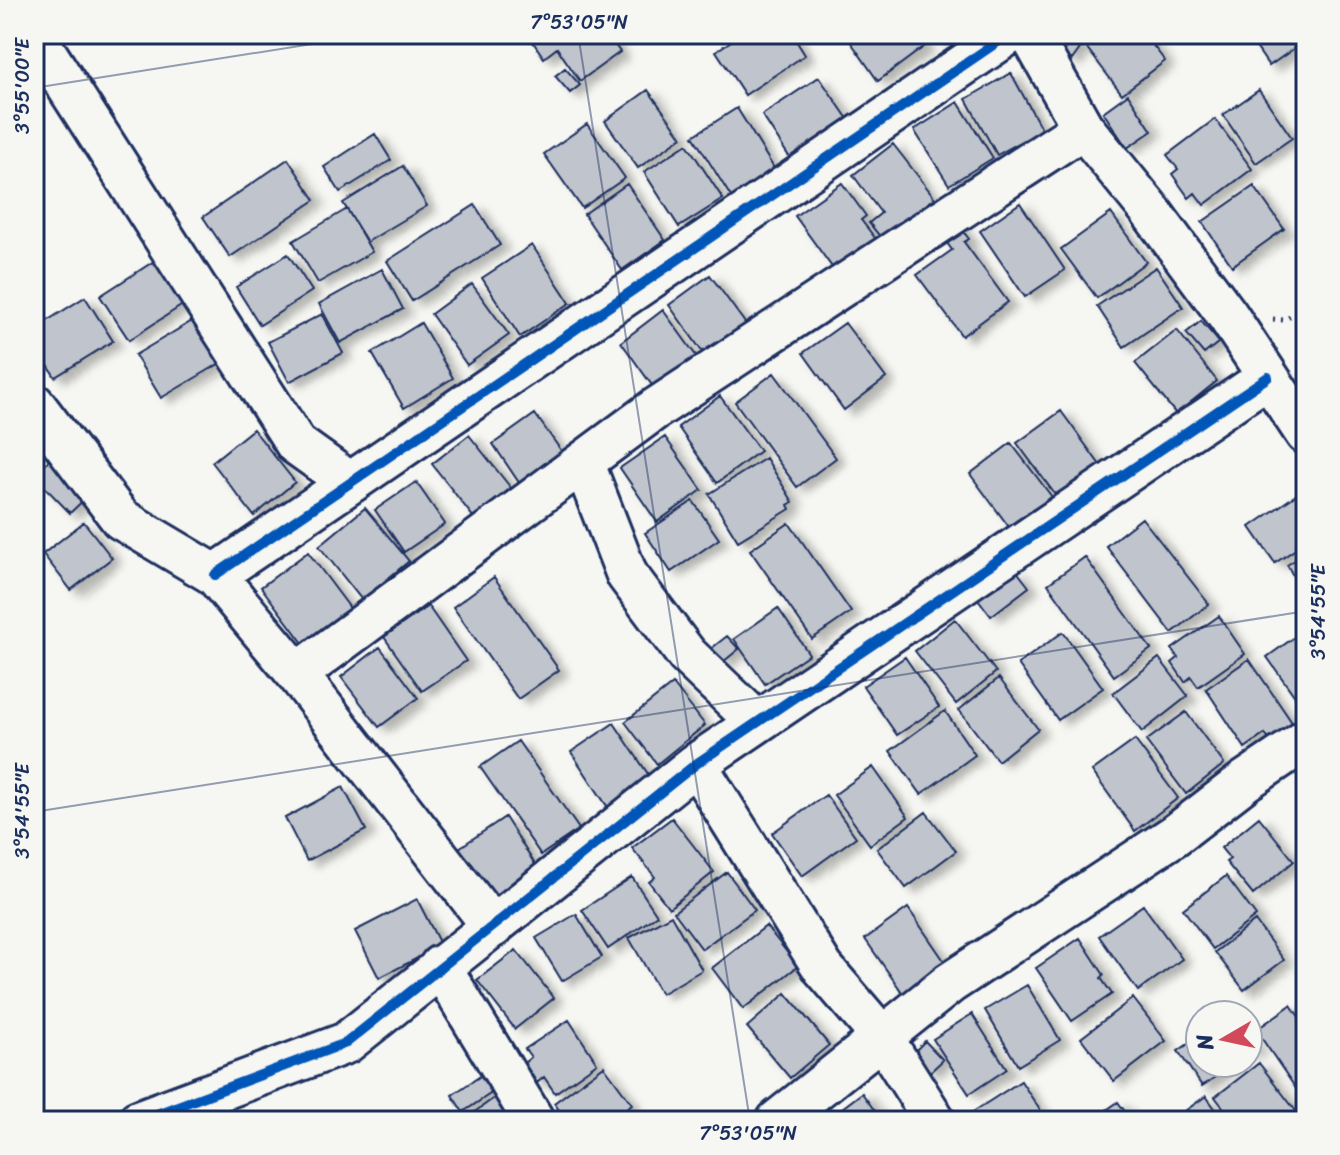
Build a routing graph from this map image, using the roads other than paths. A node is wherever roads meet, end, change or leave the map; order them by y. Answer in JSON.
{"nodes":[{"id":1,"x":1009,"y":34,"type":"edge"},
{"id":2,"x":1030,"y":34,"type":"edge"},
{"id":3,"x":46,"y":53,"type":"dead end"},
{"id":4,"x":1083,"y":128,"type":"junction"},
{"id":5,"x":1268,"y":377,"type":"junction"},
{"id":6,"x":34,"y":404,"type":"edge"},
{"id":7,"x":1306,"y":434,"type":"edge"},
{"id":8,"x":584,"y":464,"type":"junction"},
{"id":9,"x":349,"y":482,"type":"junction"},
{"id":10,"x":215,"y":575,"type":"junction"},
{"id":11,"x":297,"y":674,"type":"junction"},
{"id":12,"x":756,"y":721,"type":"junction"},
{"id":13,"x":1306,"y":740,"type":"edge"},
{"id":14,"x":696,"y":764,"type":"junction"},
{"id":15,"x":493,"y":927,"type":"junction"},
{"id":16,"x":440,"y":966,"type":"junction"},
{"id":17,"x":882,"y":1037,"type":"junction"},
{"id":18,"x":147,"y":1120,"type":"edge"},
{"id":19,"x":534,"y":1121,"type":"edge"},
{"id":20,"x":777,"y":1121,"type":"edge"},
{"id":21,"x":935,"y":1121,"type":"edge"}],
"edges":[{"from":1,"to":9,"type":"street"},
{"from":2,"to":4,"type":"street"},
{"from":3,"to":9,"type":"street"},
{"from":4,"to":5,"type":"street"},
{"from":4,"to":8,"type":"street"},
{"from":5,"to":7,"type":"street"},
{"from":5,"to":12,"type":"street"},
{"from":6,"to":10,"type":"street"},
{"from":8,"to":11,"type":"street"},
{"from":8,"to":12,"type":"street"},
{"from":9,"to":10,"type":"street"},
{"from":10,"to":11,"type":"street"},
{"from":11,"to":15,"type":"street"},
{"from":12,"to":14,"type":"street"},
{"from":13,"to":17,"type":"street"},
{"from":14,"to":15,"type":"street"},
{"from":14,"to":17,"type":"street"},
{"from":15,"to":16,"type":"street"},
{"from":16,"to":18,"type":"street"},
{"from":16,"to":19,"type":"street"},
{"from":17,"to":20,"type":"street"},
{"from":17,"to":21,"type":"street"}]}
